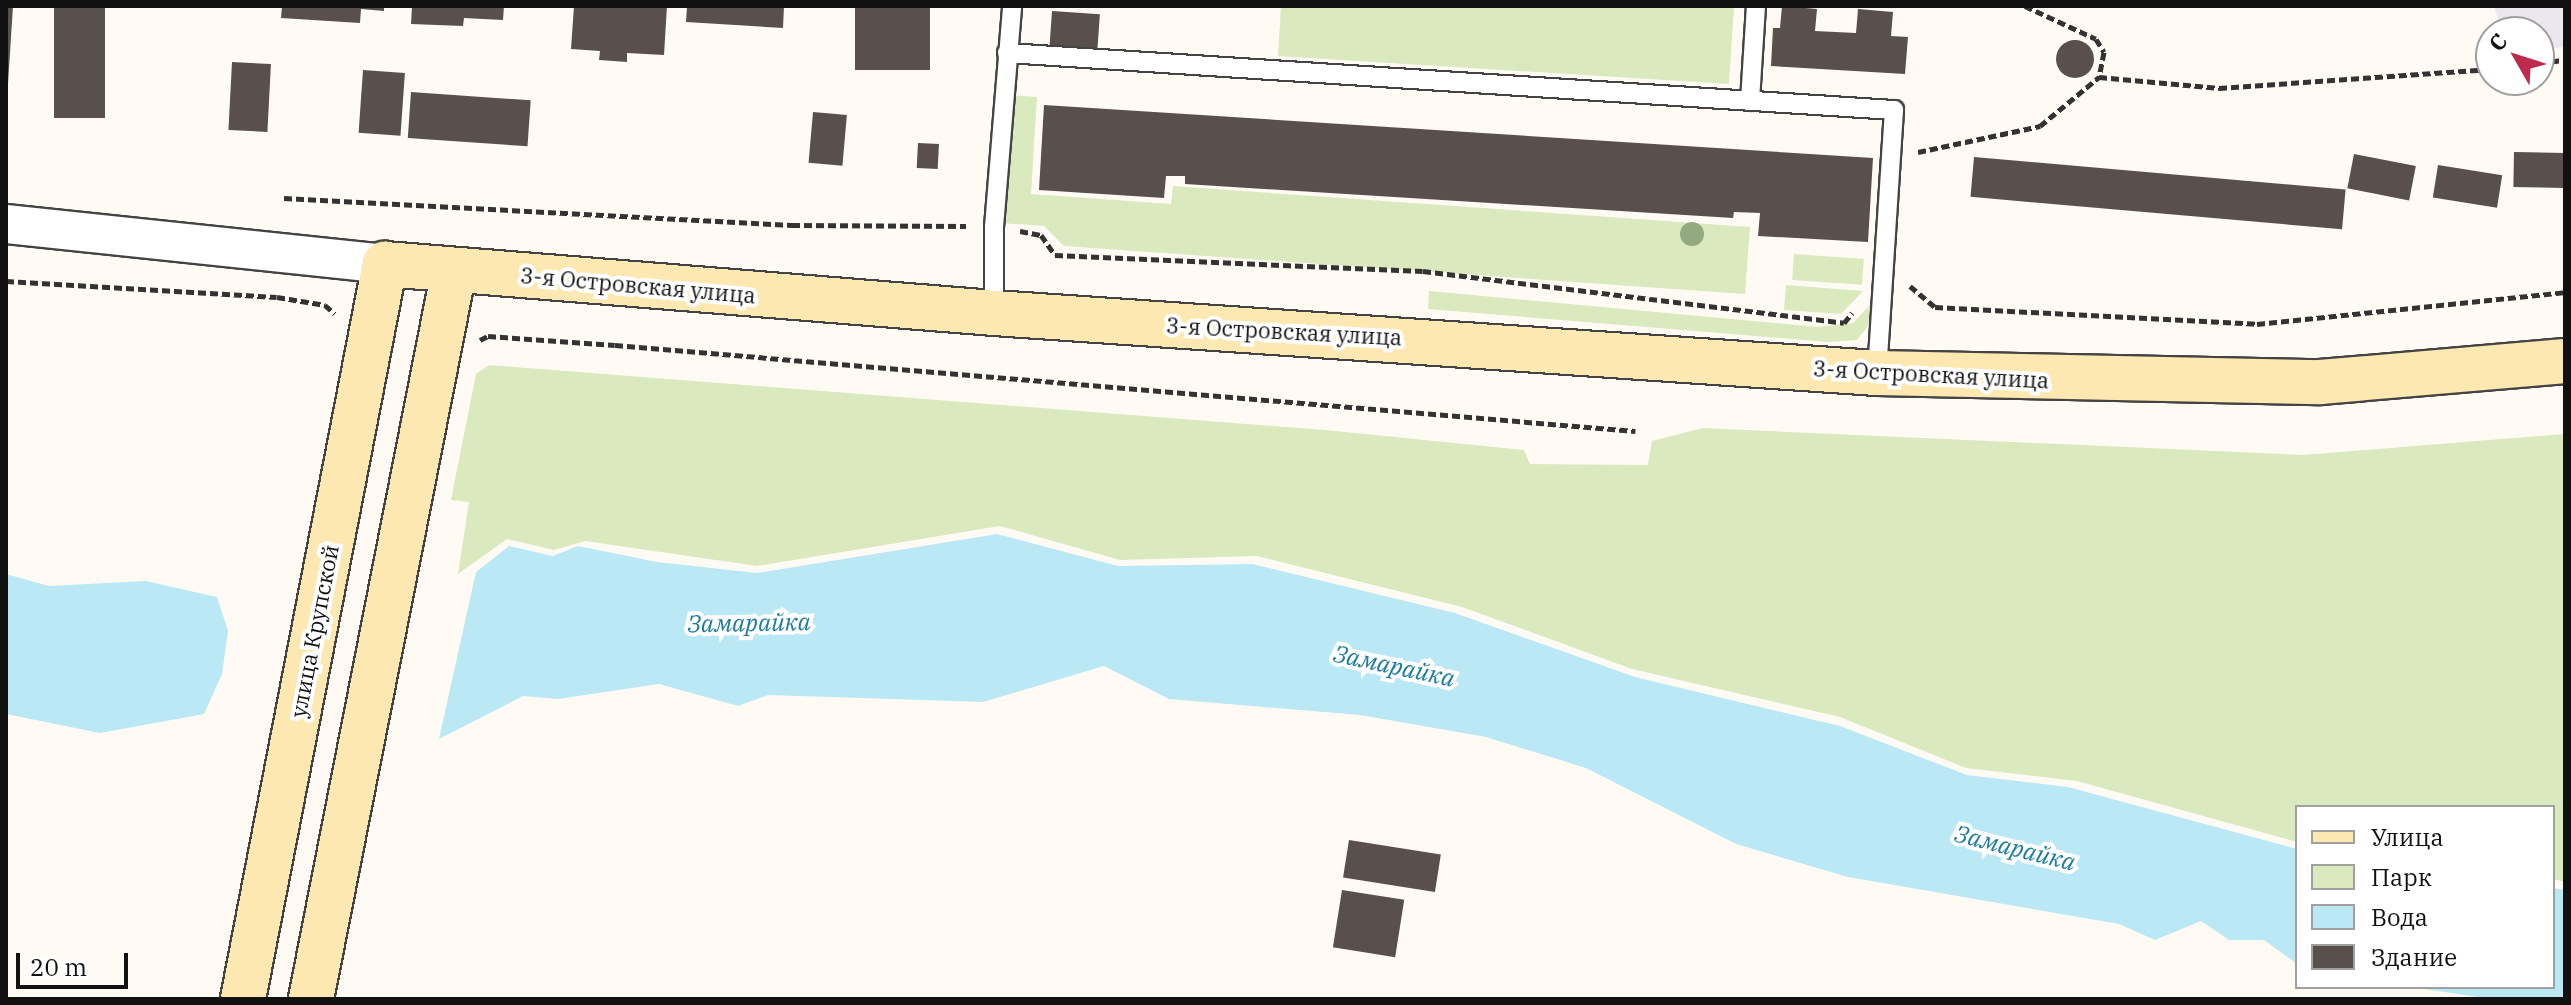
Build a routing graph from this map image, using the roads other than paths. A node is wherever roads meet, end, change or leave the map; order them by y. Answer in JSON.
{"nodes":[{"id":1,"x":1012,"y":6,"type":"edge"},
{"id":2,"x":1756,"y":6,"type":"edge"},
{"id":3,"x":1007,"y":53,"type":"junction"},
{"id":4,"x":1750,"y":101,"type":"junction"},
{"id":5,"x":6,"y":224,"type":"edge"},
{"id":6,"x":385,"y":264,"type":"junction"},
{"id":7,"x":454,"y":270,"type":"junction"},
{"id":8,"x":994,"y":313,"type":"junction"},
{"id":9,"x":2565,"y":361,"type":"edge"},
{"id":10,"x":1877,"y":373,"type":"junction"},
{"id":11,"x":243,"y":999,"type":"edge"},
{"id":12,"x":311,"y":999,"type":"edge"}],
"edges":[{"from":1,"to":3,"type":"lane"},
{"from":2,"to":4,"type":"lane"},
{"from":3,"to":4,"type":"lane"},
{"from":3,"to":8,"type":"lane"},
{"from":4,"to":10,"type":"lane"},
{"from":5,"to":6,"type":"street","name":"3-я Островская улица"},
{"from":6,"to":7,"type":"main road","name":"3-я Островская улица"},
{"from":6,"to":11,"type":"main road","name":"улица Крупской"},
{"from":7,"to":8,"type":"main road","name":"3-я Островская улица"},
{"from":7,"to":12,"type":"main road"},
{"from":8,"to":10,"type":"main road","name":"3-я Островская улица"},
{"from":9,"to":10,"type":"main road","name":"3-я Островская улица"}]}
